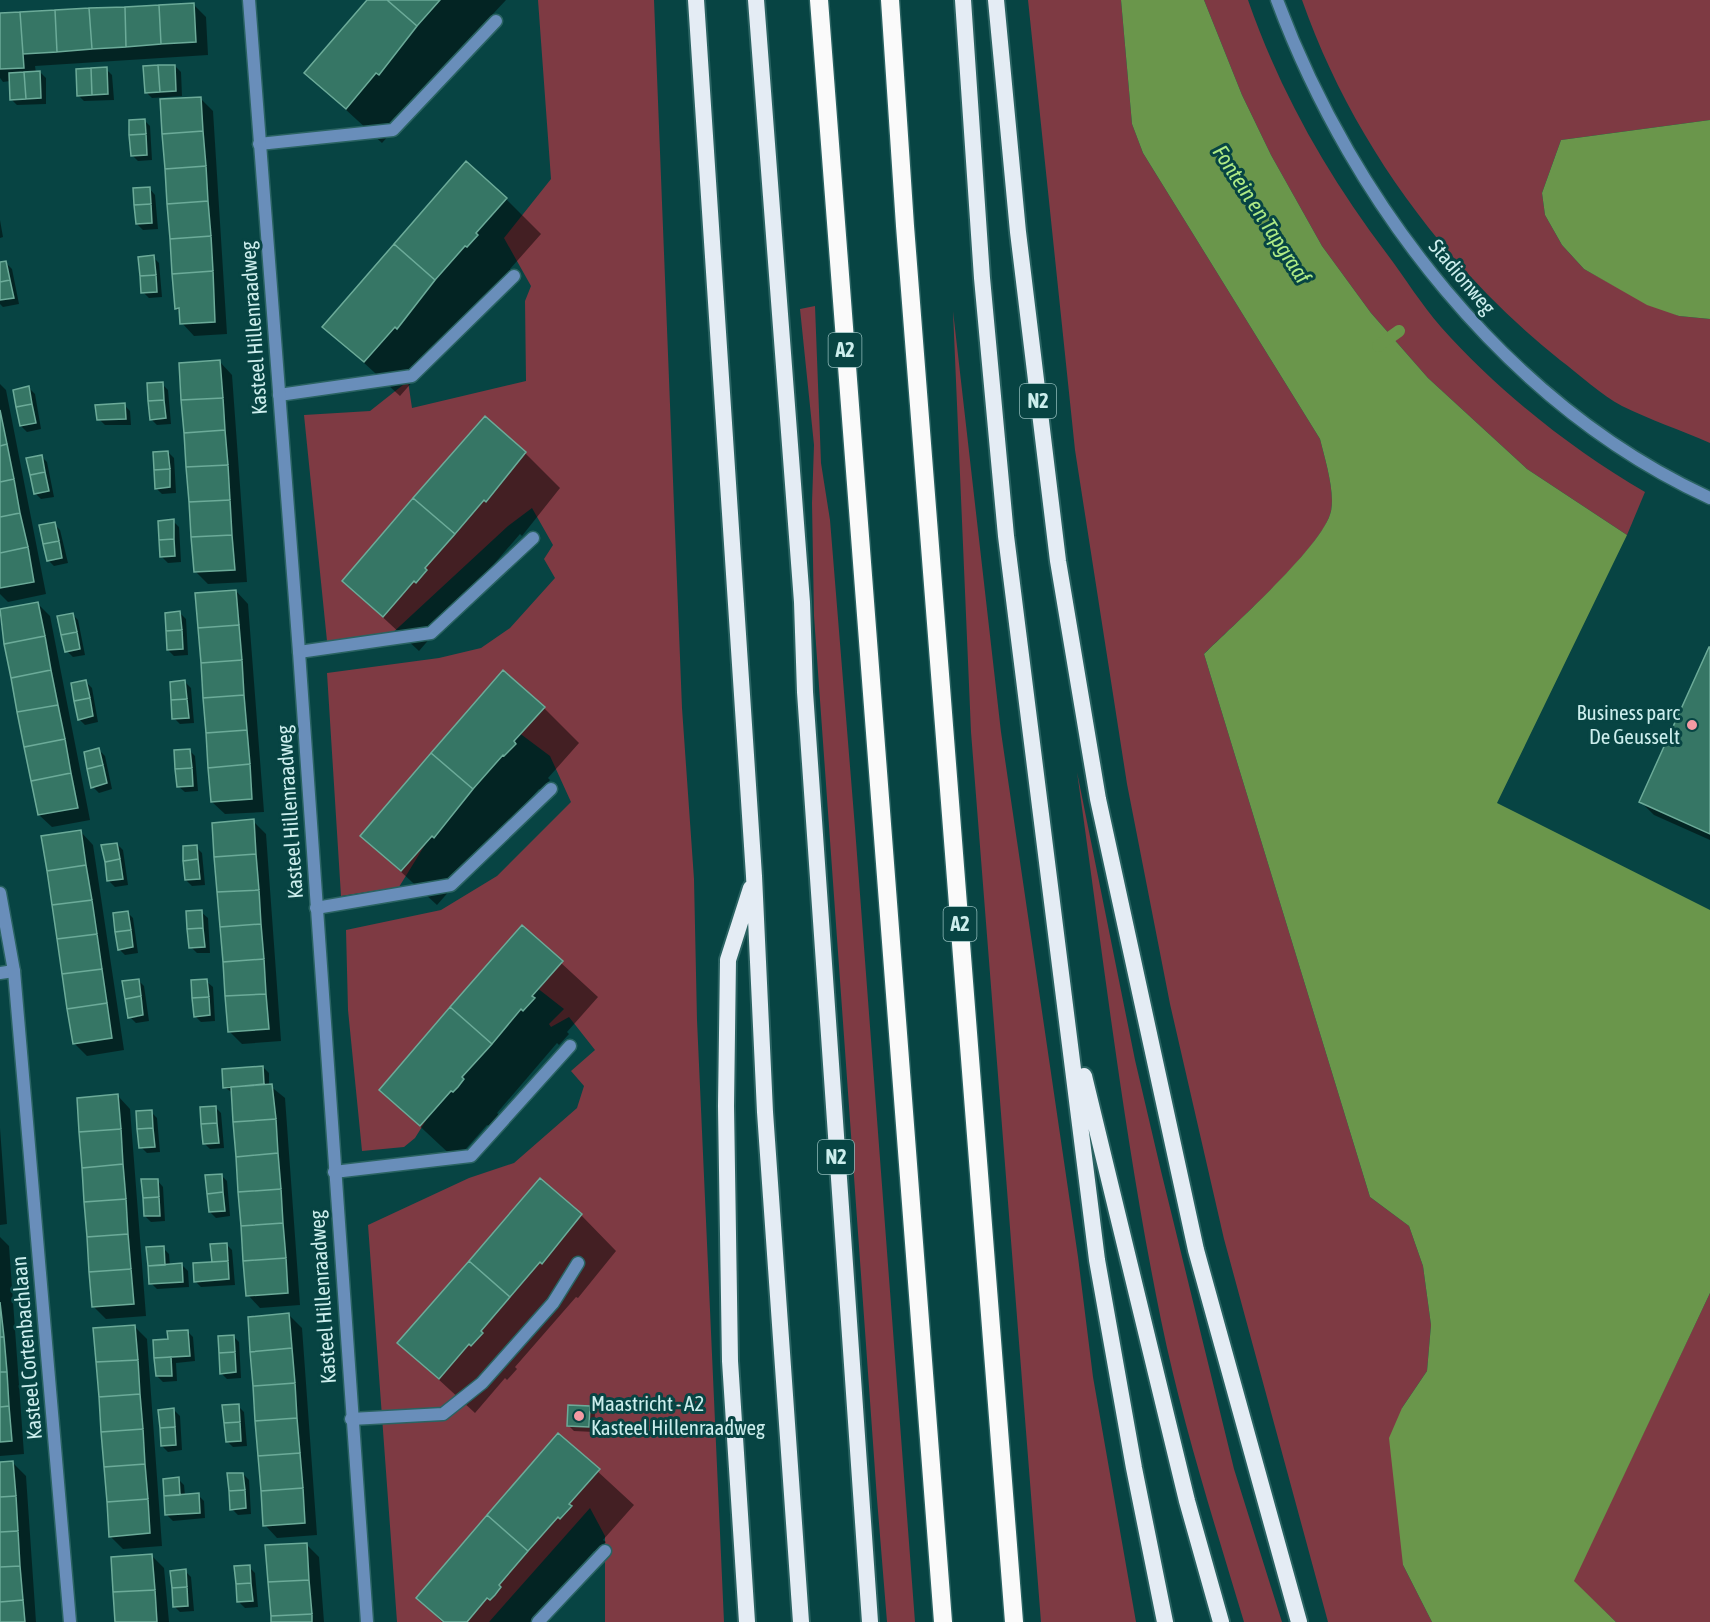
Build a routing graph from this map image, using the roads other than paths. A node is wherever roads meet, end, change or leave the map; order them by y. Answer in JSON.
{"nodes":[{"id":1,"x":249,"y":0,"type":"edge"},
{"id":2,"x":696,"y":0,"type":"edge"},
{"id":3,"x":756,"y":0,"type":"edge"},
{"id":4,"x":819,"y":0,"type":"edge"},
{"id":5,"x":890,"y":0,"type":"edge"},
{"id":6,"x":963,"y":0,"type":"edge"},
{"id":7,"x":996,"y":0,"type":"edge"},
{"id":8,"x":1277,"y":0,"type":"edge"},
{"id":9,"x":496,"y":21,"type":"dead end"},
{"id":10,"x":259,"y":144,"type":"junction"},
{"id":11,"x":514,"y":276,"type":"dead end"},
{"id":12,"x":279,"y":395,"type":"junction"},
{"id":13,"x":1710,"y":498,"type":"edge"},
{"id":14,"x":533,"y":538,"type":"dead end"},
{"id":15,"x":299,"y":652,"type":"junction"},
{"id":16,"x":551,"y":789,"type":"dead end"},
{"id":17,"x":754,"y":876,"type":"junction"},
{"id":18,"x":0,"y":892,"type":"edge"},
{"id":19,"x":316,"y":908,"type":"junction"},
{"id":20,"x":14,"y":971,"type":"junction"},
{"id":21,"x":0,"y":973,"type":"edge"},
{"id":22,"x":1066,"y":1001,"type":"junction"},
{"id":23,"x":570,"y":1046,"type":"dead end"},
{"id":24,"x":334,"y":1172,"type":"junction"},
{"id":25,"x":578,"y":1263,"type":"dead end"},
{"id":26,"x":351,"y":1419,"type":"junction"},
{"id":27,"x":605,"y":1551,"type":"dead end"},
{"id":28,"x":70,"y":1622,"type":"edge"},
{"id":29,"x":367,"y":1622,"type":"edge"},
{"id":30,"x":538,"y":1622,"type":"edge"},
{"id":31,"x":747,"y":1622,"type":"edge"},
{"id":32,"x":801,"y":1622,"type":"edge"},
{"id":33,"x":870,"y":1622,"type":"edge"},
{"id":34,"x":944,"y":1622,"type":"edge"},
{"id":35,"x":1014,"y":1622,"type":"edge"},
{"id":36,"x":1165,"y":1622,"type":"edge"},
{"id":37,"x":1221,"y":1622,"type":"edge"},
{"id":38,"x":1299,"y":1622,"type":"edge"}],
"edges":[{"from":1,"to":10,"type":"street","name":"Kasteel Hillenraadweg"},
{"from":2,"to":17,"type":"highway"},
{"from":3,"to":33,"type":"highway","number":"N2"},
{"from":4,"to":34,"type":"highway","number":"A2"},
{"from":5,"to":35,"type":"highway","number":"A2"},
{"from":6,"to":22,"type":"highway","number":"N2"},
{"from":7,"to":38,"type":"highway","number":"N2"},
{"from":8,"to":13,"type":"street","name":"Stadionweg"},
{"from":9,"to":10,"type":"street"},
{"from":10,"to":12,"type":"street","name":"Kasteel Hillenraadweg"},
{"from":11,"to":12,"type":"street"},
{"from":12,"to":15,"type":"street","name":"Kasteel Hillenraadweg"},
{"from":14,"to":15,"type":"street"},
{"from":15,"to":19,"type":"street","name":"Kasteel Hillenraadweg"},
{"from":16,"to":19,"type":"street"},
{"from":17,"to":31,"type":"highway"},
{"from":17,"to":32,"type":"highway"},
{"from":18,"to":20,"type":"street","name":"Kasteel Cortenbachlaan"},
{"from":19,"to":24,"type":"street","name":"Kasteel Hillenraadweg"},
{"from":20,"to":21,"type":"street"},
{"from":20,"to":28,"type":"street","name":"Kasteel Cortenbachlaan"},
{"from":22,"to":36,"type":"highway","number":"N2"},
{"from":22,"to":37,"type":"highway","number":"N2"},
{"from":23,"to":24,"type":"street"},
{"from":24,"to":26,"type":"street","name":"Kasteel Hillenraadweg"},
{"from":25,"to":26,"type":"street"},
{"from":26,"to":29,"type":"street","name":"Kasteel Hillenraadweg"},
{"from":27,"to":30,"type":"street"}]}
